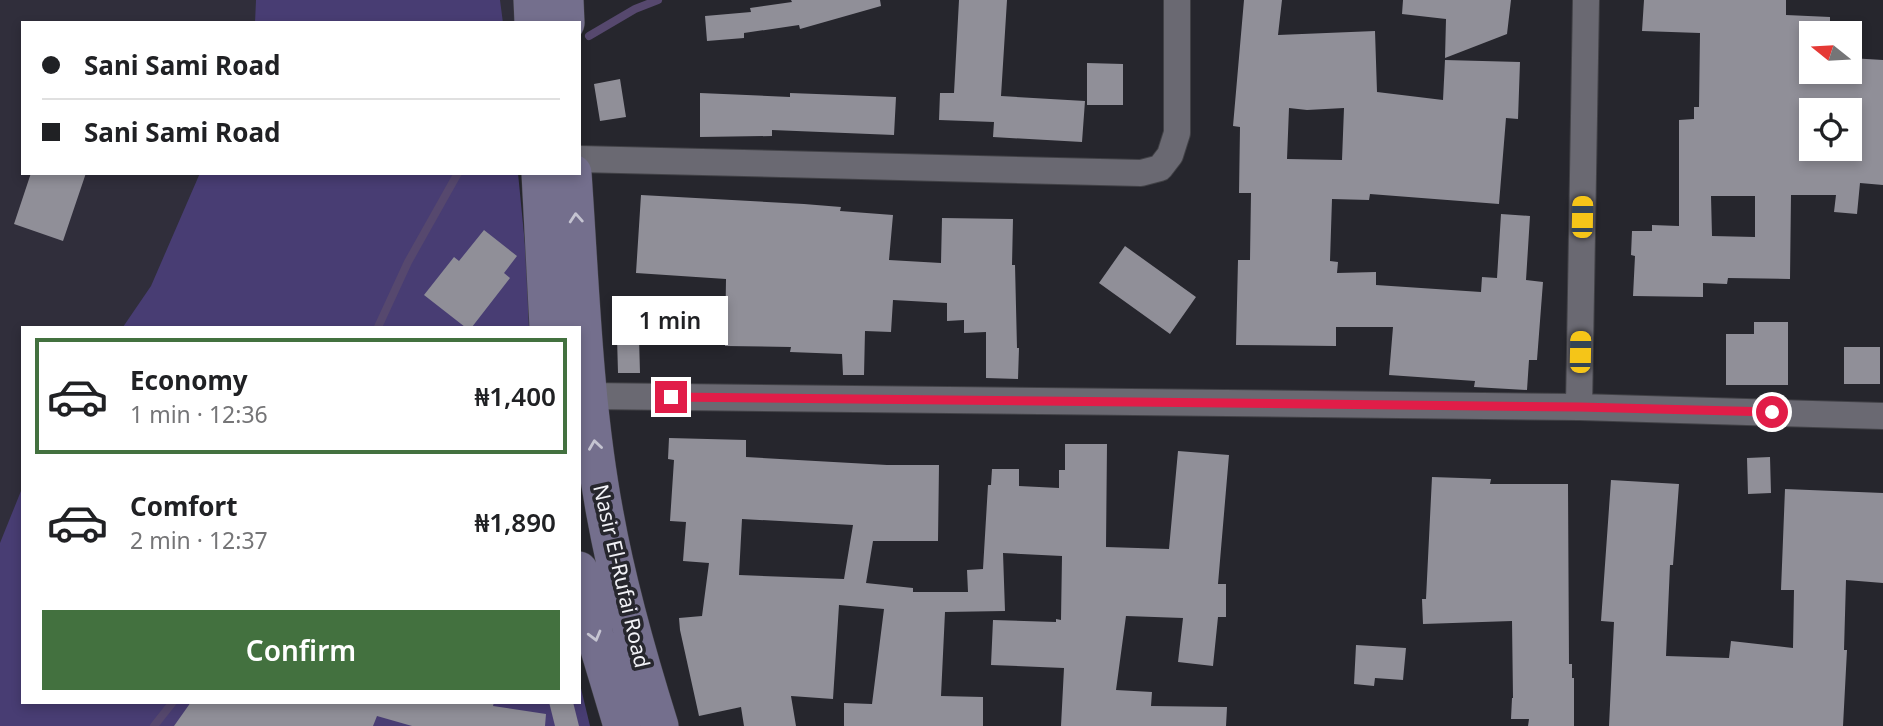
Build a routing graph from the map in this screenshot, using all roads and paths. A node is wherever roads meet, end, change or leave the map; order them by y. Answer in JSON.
{"nodes":[{"id":1,"x":532,"y":0,"type":"edge"},
{"id":2,"x":565,"y":0,"type":"edge"},
{"id":3,"x":1177,"y":0,"type":"edge"},
{"id":4,"x":1586,"y":0,"type":"edge"},
{"id":5,"x":533,"y":21,"type":"edge"},
{"id":6,"x":566,"y":21,"type":"edge"},
{"id":7,"x":581,"y":159,"type":"edge"},
{"id":8,"x":540,"y":175,"type":"edge"},
{"id":9,"x":573,"y":175,"type":"edge"},
{"id":10,"x":548,"y":326,"type":"edge"},
{"id":11,"x":588,"y":397,"type":"junction"},
{"id":12,"x":1579,"y":407,"type":"junction"},
{"id":13,"x":1883,"y":416,"type":"edge"},
{"id":14,"x":581,"y":578,"type":"edge"},
{"id":15,"x":622,"y":726,"type":"edge"},
{"id":16,"x":660,"y":726,"type":"edge"}],
"edges":[{"from":1,"to":5,"type":"main road"},
{"from":2,"to":6,"type":"main road"},
{"from":3,"to":7,"type":"street"},
{"from":4,"to":12,"type":"street"},
{"from":8,"to":10,"type":"main road"},
{"from":11,"to":9,"type":"main road","name":"Nasir El-Rufai Road","one_way":true},
{"from":11,"to":12,"type":"street"},
{"from":16,"to":11,"type":"main road","name":"Nasir El-Rufai Road","one_way":true},
{"from":12,"to":13,"type":"street"},
{"from":14,"to":15,"type":"main road","name":"Nasir El-Rufai Road","one_way":true}]}
